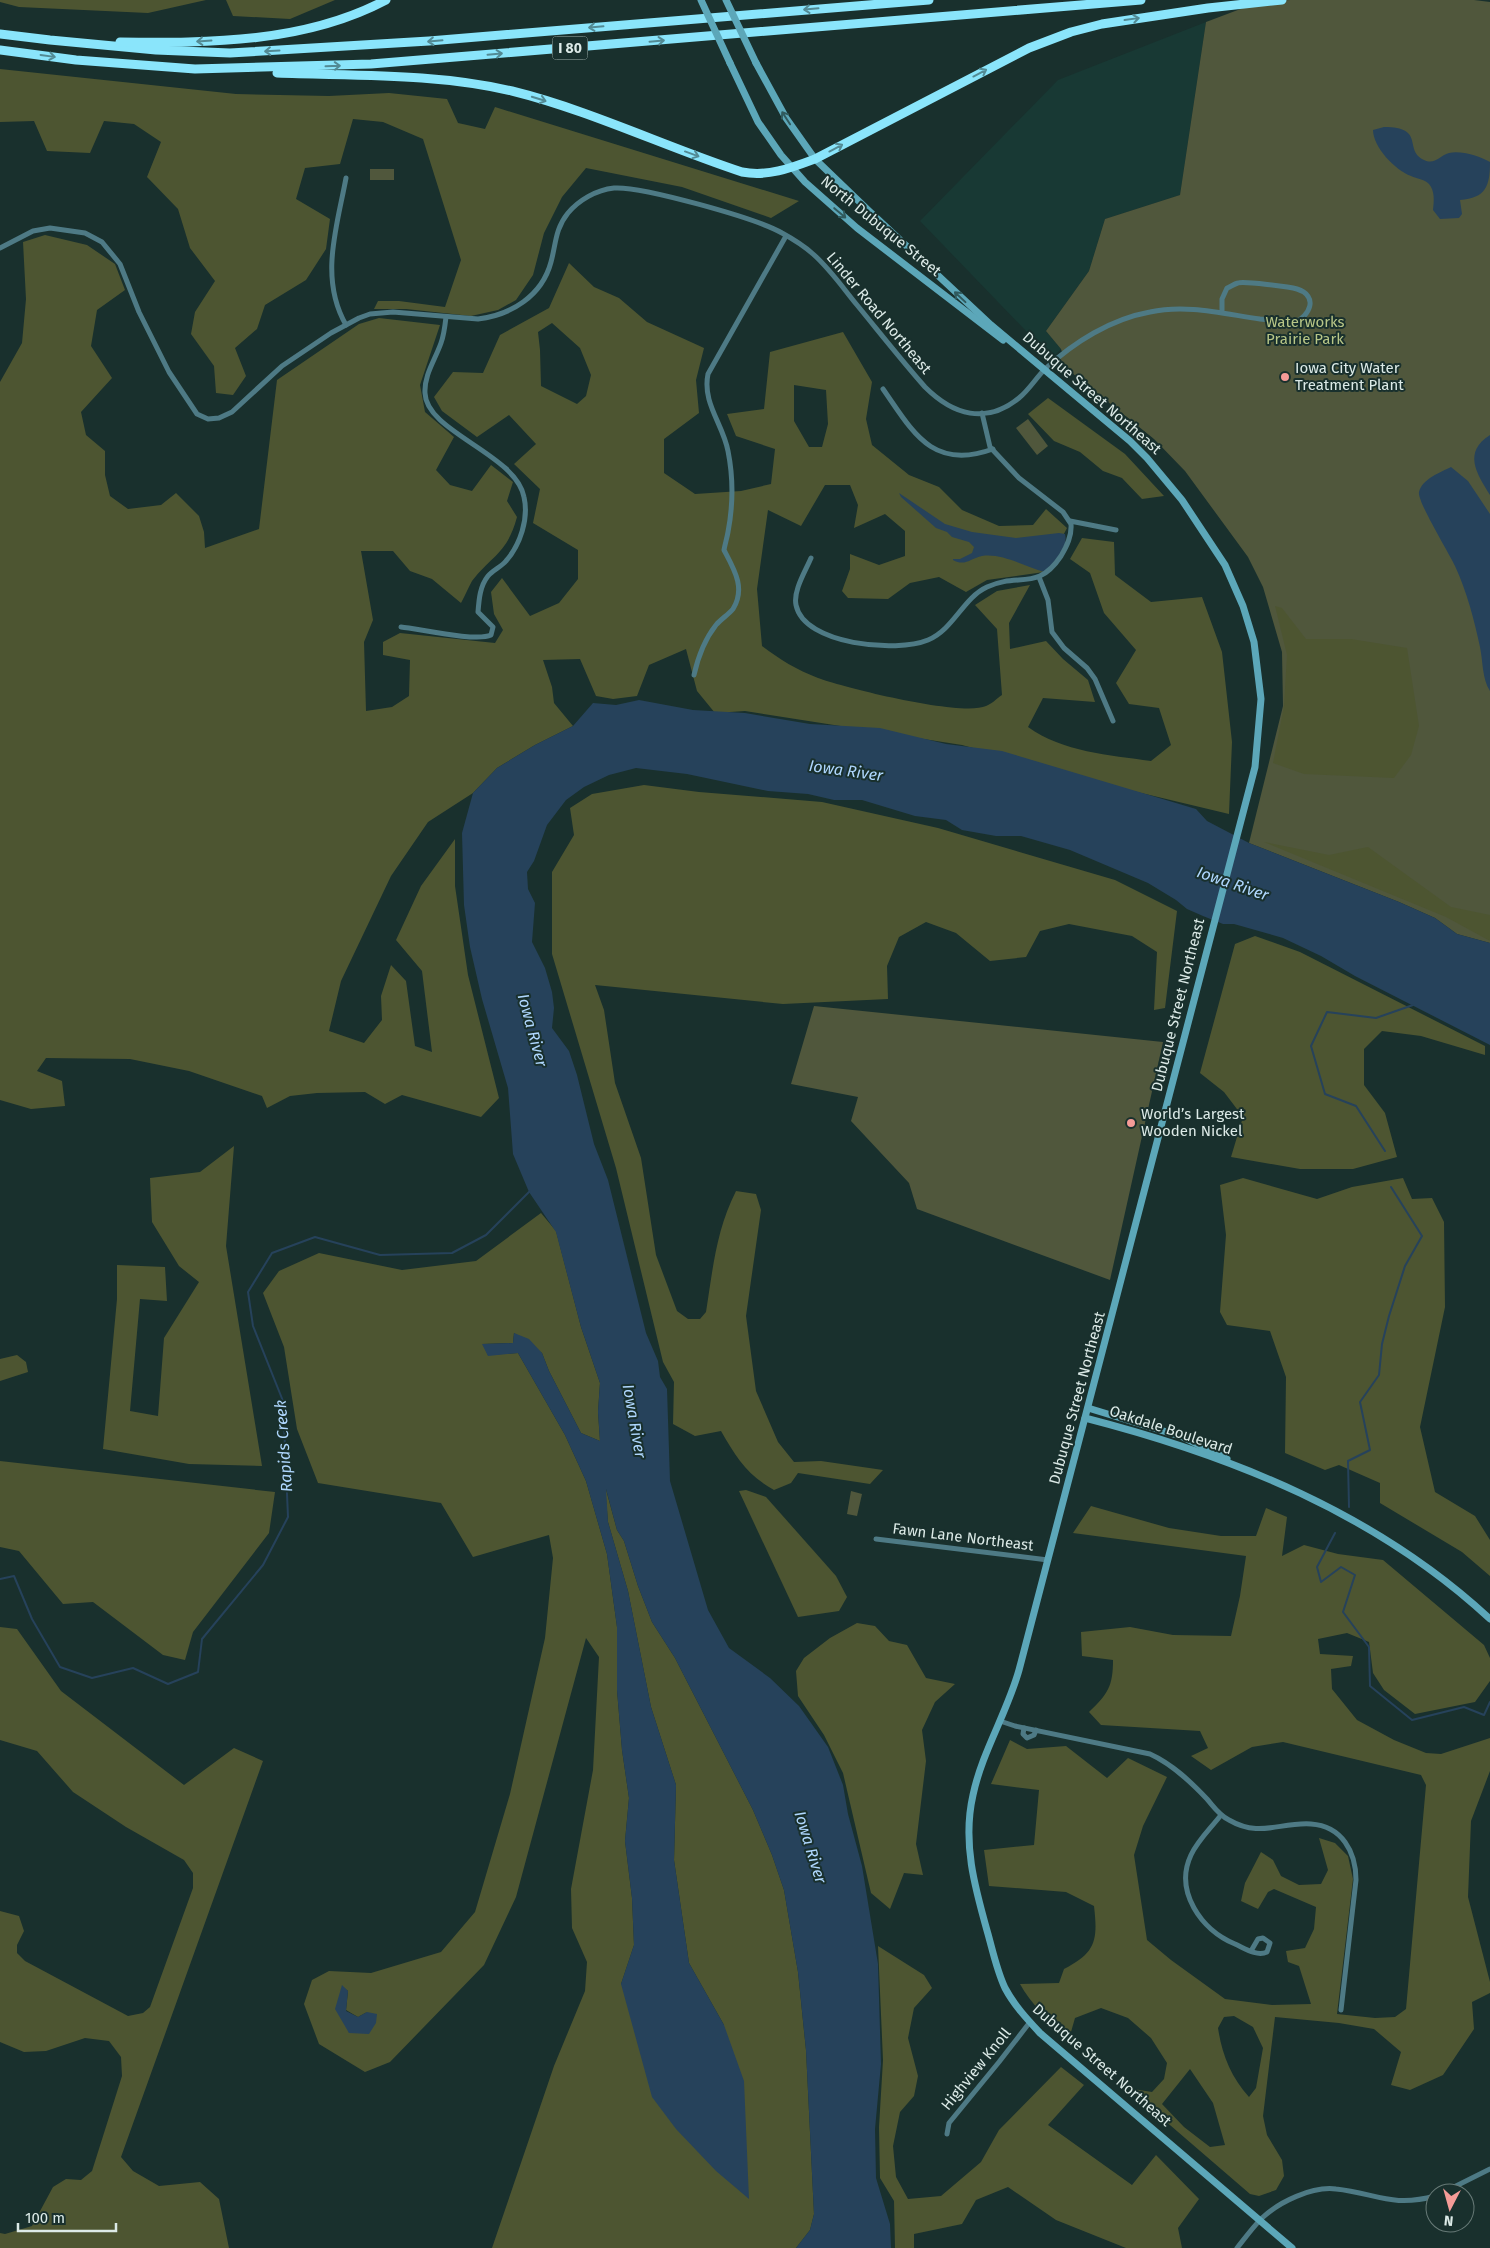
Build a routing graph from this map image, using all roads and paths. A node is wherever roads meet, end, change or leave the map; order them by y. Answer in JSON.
{"nodes":[{"id":1,"x":386,"y":0,"type":"edge"},
{"id":2,"x":701,"y":0,"type":"edge"},
{"id":3,"x":726,"y":0,"type":"edge"},
{"id":4,"x":929,"y":0,"type":"edge"},
{"id":5,"x":1140,"y":0,"type":"edge"},
{"id":6,"x":1282,"y":0,"type":"edge"},
{"id":7,"x":0,"y":34,"type":"edge"},
{"id":8,"x":50,"y":40,"type":"junction"},
{"id":9,"x":0,"y":50,"type":"edge"},
{"id":10,"x":195,"y":69,"type":"junction"},
{"id":11,"x":816,"y":158,"type":"junction"},
{"id":12,"x":792,"y":168,"type":"junction"},
{"id":13,"x":346,"y":178,"type":"dead end"},
{"id":14,"x":786,"y":236,"type":"junction"},
{"id":15,"x":0,"y":248,"type":"edge"},
{"id":16,"x":1222,"y":312,"type":"junction"},
{"id":17,"x":446,"y":317,"type":"junction"},
{"id":18,"x":346,"y":324,"type":"junction"},
{"id":19,"x":1036,"y":363,"type":"junction"},
{"id":20,"x":1044,"y":370,"type":"junction"},
{"id":21,"x":883,"y":389,"type":"dead end"},
{"id":22,"x":982,"y":413,"type":"junction"},
{"id":23,"x":993,"y":449,"type":"junction"},
{"id":24,"x":1070,"y":521,"type":"junction"},
{"id":25,"x":1116,"y":530,"type":"dead end"},
{"id":26,"x":811,"y":558,"type":"dead end"},
{"id":27,"x":1039,"y":577,"type":"junction"},
{"id":28,"x":401,"y":627,"type":"dead end"},
{"id":29,"x":694,"y":675,"type":"dead end"},
{"id":30,"x":1113,"y":721,"type":"dead end"},
{"id":31,"x":1088,"y":1408,"type":"junction"},
{"id":32,"x":1085,"y":1418,"type":"junction"},
{"id":33,"x":1247,"y":1470,"type":"junction"},
{"id":34,"x":876,"y":1539,"type":"dead end"},
{"id":35,"x":1048,"y":1560,"type":"junction"},
{"id":36,"x":1490,"y":1619,"type":"edge"},
{"id":37,"x":1000,"y":1722,"type":"junction"},
{"id":38,"x":1024,"y":1728,"type":"junction"},
{"id":39,"x":1036,"y":1730,"type":"junction"},
{"id":40,"x":1221,"y":1816,"type":"junction"},
{"id":41,"x":1251,"y":1951,"type":"dead end"},
{"id":42,"x":1341,"y":2010,"type":"dead end"},
{"id":43,"x":1030,"y":2022,"type":"junction"},
{"id":44,"x":947,"y":2134,"type":"dead end"},
{"id":45,"x":1490,"y":2170,"type":"edge"},
{"id":46,"x":1463,"y":2183,"type":"edge"},
{"id":47,"x":1425,"y":2198,"type":"edge"},
{"id":48,"x":1260,"y":2220,"type":"junction"},
{"id":49,"x":1237,"y":2248,"type":"edge"},
{"id":50,"x":1292,"y":2248,"type":"edge"}],
"edges":[{"from":1,"to":8,"type":"highway","one_way":true},
{"from":2,"to":12,"type":"main road","name":"North Dubuque Street","bridge":true},
{"from":11,"to":3,"type":"main road","name":"Dubuque Street Northeast","one_way":true,"bridge":true},
{"from":4,"to":8,"type":"highway","number":"I 80","one_way":true},
{"from":10,"to":5,"type":"highway","number":"I 80","one_way":true},
{"from":11,"to":6,"type":"highway","one_way":true},
{"from":7,"to":8,"type":"highway","number":"I 80"},
{"from":9,"to":10,"type":"highway","number":"I 80","one_way":true},
{"from":10,"to":12,"type":"highway","one_way":true},
{"from":11,"to":12,"type":"highway"},
{"from":19,"to":11,"type":"main road","name":"Dubuque Street Northeast","one_way":true},
{"from":12,"to":19,"type":"main road","name":"North Dubuque Street","one_way":true},
{"from":13,"to":18,"type":"street"},
{"from":14,"to":17,"type":"street","name":"Linder Road Northeast"},
{"from":14,"to":22,"type":"street","name":"Linder Road Northeast"},
{"from":14,"to":29,"type":"street"},
{"from":15,"to":18,"type":"street","name":"Linder Road Northeast"},
{"from":16,"to":16,"type":"street","name":"Linder Road Northeast"},
{"from":16,"to":20,"type":"street","name":"Linder Road Northeast"},
{"from":17,"to":18,"type":"street","name":"Linder Road Northeast"},
{"from":17,"to":28,"type":"street"},
{"from":19,"to":20,"type":"main road","name":"Dubuque Street Northeast"},
{"from":20,"to":22,"type":"street","name":"Linder Road Northeast"},
{"from":20,"to":31,"type":"main road","name":"Dubuque Street Northeast"},
{"from":21,"to":23,"type":"street"},
{"from":22,"to":23,"type":"street"},
{"from":23,"to":24,"type":"street"},
{"from":24,"to":25,"type":"street"},
{"from":24,"to":27,"type":"street"},
{"from":26,"to":27,"type":"street"},
{"from":27,"to":30,"type":"street"},
{"from":31,"to":32,"type":"main road","name":"Dubuque Street Northeast"},
{"from":31,"to":33,"type":"main road","name":"Oakdale Boulevard"},
{"from":32,"to":33,"type":"main road","name":"Oakdale Boulevard"},
{"from":32,"to":35,"type":"main road","name":"Dubuque Street Northeast"},
{"from":33,"to":36,"type":"main road","name":"Oakdale Boulevard"},
{"from":34,"to":35,"type":"street","name":"Fawn Lane Northeast"},
{"from":35,"to":37,"type":"main road","name":"Dubuque Street Northeast"},
{"from":37,"to":38,"type":"street"},
{"from":37,"to":43,"type":"main road","name":"Dubuque Street Northeast"},
{"from":38,"to":39,"type":"street"},
{"from":38,"to":39,"type":"street"},
{"from":39,"to":40,"type":"street"},
{"from":40,"to":41,"type":"street"},
{"from":40,"to":42,"type":"street"},
{"from":43,"to":44,"type":"street","name":"Highview Knoll"},
{"from":43,"to":48,"type":"main road","name":"Dubuque Street Northeast"},
{"from":45,"to":46,"type":"street"},
{"from":47,"to":48,"type":"street"},
{"from":48,"to":49,"type":"street"},
{"from":48,"to":50,"type":"main road","name":"Dubuque Street Northeast"}]}
